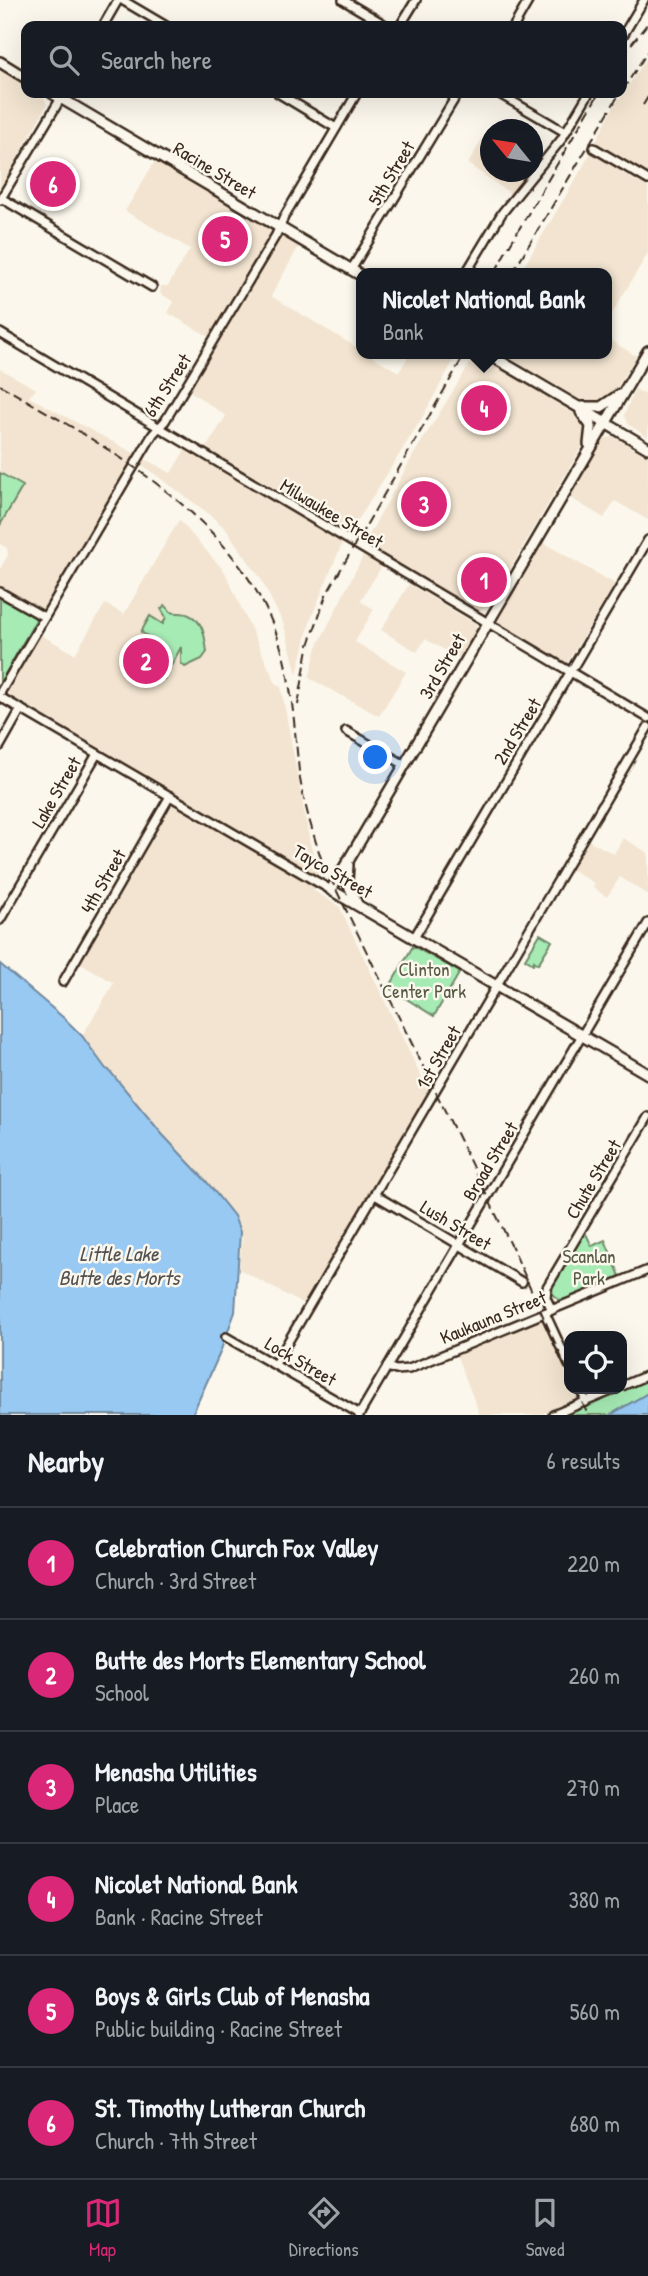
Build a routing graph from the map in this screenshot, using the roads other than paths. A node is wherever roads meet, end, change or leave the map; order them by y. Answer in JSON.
{"nodes":[{"id":1,"x":120,"y":0,"type":"edge"},
{"id":2,"x":343,"y":0,"type":"edge"},
{"id":3,"x":416,"y":0,"type":"edge"},
{"id":4,"x":529,"y":0,"type":"edge"},
{"id":5,"x":644,"y":0,"type":"edge"},
{"id":6,"x":106,"y":21,"type":"edge"},
{"id":7,"x":157,"y":21,"type":"edge"},
{"id":8,"x":379,"y":21,"type":"edge"},
{"id":9,"x":403,"y":21,"type":"edge"},
{"id":10,"x":517,"y":21,"type":"edge"},
{"id":11,"x":627,"y":29,"type":"edge"},
{"id":12,"x":0,"y":62,"type":"edge"},
{"id":13,"x":21,"y":75,"type":"edge"},
{"id":14,"x":57,"y":98,"type":"edge"},
{"id":15,"x":66,"y":98,"type":"edge"},
{"id":16,"x":286,"y":98,"type":"edge"},
{"id":17,"x":354,"y":98,"type":"edge"},
{"id":18,"x":455,"y":98,"type":"edge"},
{"id":19,"x":507,"y":98,"type":"edge"},
{"id":20,"x":586,"y":98,"type":"edge"},
{"id":21,"x":336,"y":128,"type":"junction"},
{"id":22,"x":565,"y":132,"type":"junction"},
{"id":23,"x":593,"y":148,"type":"dead end"},
{"id":24,"x":648,"y":180,"type":"edge"},
{"id":25,"x":0,"y":199,"type":"edge"},
{"id":26,"x":279,"y":228,"type":"junction"},
{"id":27,"x":469,"y":268,"type":"edge"},
{"id":28,"x":351,"y":270,"type":"junction"},
{"id":29,"x":356,"y":273,"type":"edge"},
{"id":30,"x":152,"y":287,"type":"dead end"},
{"id":31,"x":0,"y":333,"type":"edge"},
{"id":32,"x":648,"y":351,"type":"edge"},
{"id":33,"x":496,"y":359,"type":"edge"},
{"id":34,"x":628,"y":385,"type":"junction"},
{"id":35,"x":573,"y":405,"type":"junction"},
{"id":36,"x":605,"y":423,"type":"junction"},
{"id":37,"x":159,"y":428,"type":"junction"},
{"id":38,"x":648,"y":448,"type":"edge"},
{"id":39,"x":583,"y":459,"type":"junction"},
{"id":40,"x":648,"y":540,"type":"edge"},
{"id":41,"x":0,"y":592,"type":"edge"},
{"id":42,"x":44,"y":617,"type":"junction"},
{"id":43,"x":487,"y":623,"type":"junction"},
{"id":44,"x":570,"y":672,"type":"junction"},
{"id":45,"x":0,"y":695,"type":"edge"},
{"id":46,"x":22,"y":709,"type":"junction"},
{"id":47,"x":648,"y":718,"type":"edge"},
{"id":48,"x":648,"y":727,"type":"edge"},
{"id":49,"x":346,"y":731,"type":"dead end"},
{"id":50,"x":0,"y":746,"type":"edge"},
{"id":51,"x":97,"y":754,"type":"junction"},
{"id":52,"x":405,"y":765,"type":"junction"},
{"id":53,"x":170,"y":796,"type":"junction"},
{"id":54,"x":348,"y":860,"type":"junction"},
{"id":55,"x":331,"y":890,"type":"junction"},
{"id":56,"x":358,"y":906,"type":"junction"},
{"id":57,"x":0,"y":920,"type":"edge"},
{"id":58,"x":648,"y":923,"type":"edge"},
{"id":59,"x":414,"y":937,"type":"junction"},
{"id":60,"x":63,"y":982,"type":"dead end"},
{"id":61,"x":498,"y":986,"type":"junction"},
{"id":62,"x":582,"y":1036,"type":"junction"},
{"id":63,"x":648,"y":1074,"type":"edge"},
{"id":64,"x":648,"y":1117,"type":"edge"},
{"id":65,"x":375,"y":1195,"type":"junction"},
{"id":66,"x":459,"y":1245,"type":"junction"},
{"id":67,"x":648,"y":1270,"type":"edge"},
{"id":68,"x":522,"y":1282,"type":"dead end"},
{"id":69,"x":548,"y":1311,"type":"junction"},
{"id":70,"x":226,"y":1336,"type":"dead end"},
{"id":71,"x":564,"y":1352,"type":"edge"},
{"id":72,"x":275,"y":1364,"type":"junction"},
{"id":73,"x":387,"y":1367,"type":"junction"},
{"id":74,"x":648,"y":1375,"type":"edge"},
{"id":75,"x":627,"y":1384,"type":"edge"},
{"id":76,"x":582,"y":1394,"type":"edge"},
{"id":77,"x":604,"y":1394,"type":"edge"},
{"id":78,"x":586,"y":1402,"type":"junction"},
{"id":79,"x":360,"y":1414,"type":"edge"},
{"id":80,"x":553,"y":1415,"type":"edge"}],
"edges":[{"from":1,"to":6,"type":"street"},
{"from":1,"to":7,"type":"street"},
{"from":2,"to":8,"type":"street"},
{"from":3,"to":9,"type":"street"},
{"from":4,"to":10,"type":"street"},
{"from":5,"to":11,"type":"street"},
{"from":12,"to":13,"type":"main road"},
{"from":14,"to":25,"type":"street"},
{"from":15,"to":26,"type":"main road","name":"Racine Street"},
{"from":16,"to":21,"type":"street"},
{"from":17,"to":21,"type":"street","name":"6th Street"},
{"from":18,"to":28,"type":"street","name":"5th Street"},
{"from":19,"to":22,"type":"street"},
{"from":20,"to":22,"type":"street"},
{"from":21,"to":26,"type":"street","name":"6th Street"},
{"from":22,"to":27,"type":"street"},
{"from":23,"to":24,"type":"street"},
{"from":25,"to":30,"type":"street"},
{"from":26,"to":28,"type":"main road","name":"Racine Street"},
{"from":26,"to":37,"type":"street","name":"6th Street"},
{"from":28,"to":29,"type":"main road","name":"Racine Street"},
{"from":31,"to":37,"type":"street","name":"Milwaukee Street"},
{"from":32,"to":34,"type":"main road","name":"3rd Street"},
{"from":33,"to":35,"type":"main road"},
{"from":34,"to":35,"type":"main road"},
{"from":34,"to":36,"type":"main road","name":"3rd Street"},
{"from":35,"to":36,"type":"main road"},
{"from":35,"to":39,"type":"main road"},
{"from":36,"to":38,"type":"main road"},
{"from":36,"to":39,"type":"main road","name":"3rd Street"},
{"from":37,"to":42,"type":"street","name":"6th Street"},
{"from":37,"to":43,"type":"street","name":"Milwaukee Street"},
{"from":39,"to":43,"type":"main road","name":"3rd Street"},
{"from":40,"to":44,"type":"street","name":"2nd Street"},
{"from":41,"to":42,"type":"street"},
{"from":42,"to":45,"type":"street","name":"6th Street"},
{"from":43,"to":44,"type":"street","name":"Milwaukee Street"},
{"from":43,"to":52,"type":"main road","name":"3rd Street"},
{"from":44,"to":47,"type":"street","name":"Milwaukee Street"},
{"from":44,"to":59,"type":"street","name":"2nd Street"},
{"from":45,"to":46,"type":"street","name":"Tayco Street"},
{"from":46,"to":50,"type":"street"},
{"from":46,"to":51,"type":"street","name":"Tayco Street"},
{"from":48,"to":61,"type":"street","name":"1st Street"},
{"from":49,"to":52,"type":"street"},
{"from":51,"to":53,"type":"street","name":"Tayco Street"},
{"from":51,"to":57,"type":"street","name":"Lake Street"},
{"from":52,"to":54,"type":"main road","name":"3rd Street"},
{"from":53,"to":55,"type":"street","name":"Tayco Street"},
{"from":53,"to":60,"type":"street","name":"4th Street"},
{"from":54,"to":55,"type":"main road","name":"3rd Street"},
{"from":54,"to":56,"type":"main road"},
{"from":55,"to":56,"type":"main road","name":"Tayco Street"},
{"from":56,"to":59,"type":"main road","name":"Tayco Street"},
{"from":58,"to":62,"type":"street","name":"Broad Street"},
{"from":59,"to":61,"type":"main road","name":"Tayco Street"},
{"from":61,"to":62,"type":"main road","name":"Tayco Street"},
{"from":61,"to":65,"type":"street","name":"1st Street"},
{"from":62,"to":63,"type":"main road","name":"Tayco Street"},
{"from":62,"to":66,"type":"street","name":"Broad Street"},
{"from":64,"to":69,"type":"street","name":"Chute Street"},
{"from":65,"to":66,"type":"street","name":"Lush Street"},
{"from":65,"to":72,"type":"street","name":"1st Street"},
{"from":66,"to":68,"type":"street","name":"Lush Street"},
{"from":66,"to":73,"type":"street","name":"Broad Street"},
{"from":67,"to":69,"type":"street","name":"Kaukauna Street"},
{"from":69,"to":71,"type":"street"},
{"from":69,"to":73,"type":"street","name":"Kaukauna Street"},
{"from":70,"to":72,"type":"street","name":"Lock Street"},
{"from":72,"to":79,"type":"street","name":"Lock Street"},
{"from":73,"to":79,"type":"street","name":"Broad Street"},
{"from":74,"to":75,"type":"street"},
{"from":76,"to":78,"type":"street"},
{"from":77,"to":78,"type":"street"},
{"from":78,"to":80,"type":"street"}]}
